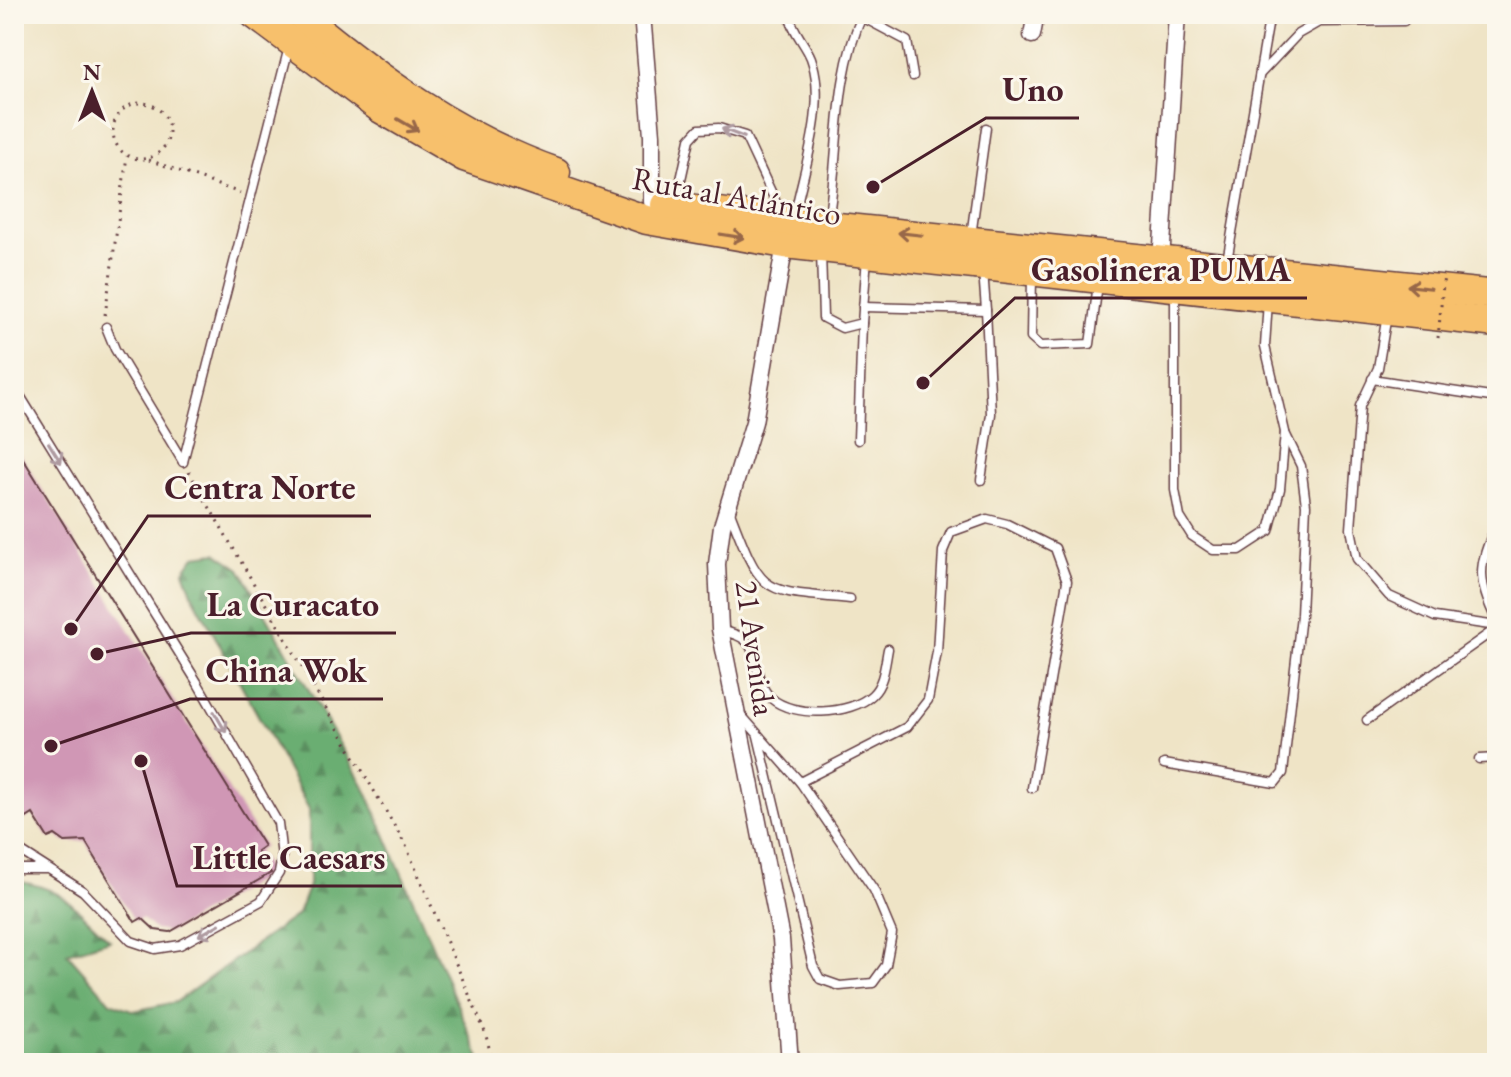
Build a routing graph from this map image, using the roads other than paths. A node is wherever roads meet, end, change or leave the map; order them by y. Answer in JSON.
{"nodes":[{"id":1,"x":254,"y":14,"type":"edge"},
{"id":2,"x":285,"y":14,"type":"edge"},
{"id":3,"x":300,"y":14,"type":"edge"},
{"id":4,"x":642,"y":14,"type":"edge"},
{"id":5,"x":789,"y":14,"type":"edge"},
{"id":6,"x":1036,"y":14,"type":"edge"},
{"id":7,"x":1177,"y":14,"type":"edge"},
{"id":8,"x":1270,"y":14,"type":"edge"},
{"id":9,"x":863,"y":16,"type":"edge"},
{"id":10,"x":1404,"y":21,"type":"dead end"},
{"id":11,"x":1032,"y":35,"type":"dead end"},
{"id":12,"x":290,"y":42,"type":"junction"},
{"id":13,"x":1259,"y":75,"type":"junction"},
{"id":14,"x":913,"y":76,"type":"dead end"},
{"id":15,"x":426,"y":111,"type":"junction"},
{"id":16,"x":986,"y":128,"type":"dead end"},
{"id":17,"x":664,"y":205,"type":"junction"},
{"id":18,"x":788,"y":229,"type":"junction"},
{"id":19,"x":824,"y":237,"type":"junction"},
{"id":20,"x":868,"y":252,"type":"junction"},
{"id":21,"x":977,"y":252,"type":"junction"},
{"id":22,"x":1497,"y":266,"type":"edge"},
{"id":23,"x":1226,"y":268,"type":"junction"},
{"id":24,"x":1032,"y":270,"type":"junction"},
{"id":25,"x":1168,"y":273,"type":"junction"},
{"id":26,"x":1099,"y":276,"type":"junction"},
{"id":27,"x":1495,"y":295,"type":"edge"},
{"id":28,"x":1268,"y":296,"type":"junction"},
{"id":29,"x":863,"y":307,"type":"junction"},
{"id":30,"x":986,"y":310,"type":"junction"},
{"id":31,"x":1388,"y":310,"type":"junction"},
{"id":32,"x":862,"y":323,"type":"junction"},
{"id":33,"x":1497,"y":323,"type":"edge"},
{"id":34,"x":106,"y":327,"type":"road end"},
{"id":35,"x":1372,"y":379,"type":"junction"},
{"id":36,"x":14,"y":386,"type":"edge"},
{"id":37,"x":1497,"y":398,"type":"edge"},
{"id":38,"x":1285,"y":432,"type":"junction"},
{"id":39,"x":858,"y":440,"type":"dead end"},
{"id":40,"x":981,"y":480,"type":"dead end"},
{"id":41,"x":728,"y":508,"type":"junction"},
{"id":42,"x":1497,"y":525,"type":"edge"},
{"id":43,"x":850,"y":599,"type":"dead end"},
{"id":44,"x":1497,"y":625,"type":"edge"},
{"id":45,"x":720,"y":629,"type":"junction"},
{"id":46,"x":888,"y":649,"type":"dead end"},
{"id":47,"x":734,"y":707,"type":"junction"},
{"id":48,"x":1367,"y":720,"type":"dead end"},
{"id":49,"x":758,"y":736,"type":"junction"},
{"id":50,"x":1497,"y":758,"type":"edge"},
{"id":51,"x":1479,"y":759,"type":"dead end"},
{"id":52,"x":1164,"y":764,"type":"dead end"},
{"id":53,"x":800,"y":782,"type":"junction"},
{"id":54,"x":1032,"y":788,"type":"dead end"},
{"id":55,"x":14,"y":847,"type":"edge"},
{"id":56,"x":14,"y":869,"type":"edge"},
{"id":57,"x":47,"y":869,"type":"junction"},
{"id":58,"x":790,"y":1063,"type":"edge"}],
"edges":[{"from":1,"to":12,"type":"highway","name":"Ruta al Atlántico"},
{"from":2,"to":15,"type":"highway"},
{"from":3,"to":15,"type":"highway","name":"Ruta al Atlántico"},
{"from":4,"to":17,"type":"street"},
{"from":5,"to":18,"type":"lane"},
{"from":6,"to":11,"type":"street"},
{"from":7,"to":25,"type":"street"},
{"from":8,"to":13,"type":"lane"},
{"from":9,"to":14,"type":"lane"},
{"from":9,"to":19,"type":"lane"},
{"from":10,"to":13,"type":"lane"},
{"from":12,"to":18,"type":"highway","name":"Ruta al Atlántico","one_way":true},
{"from":12,"to":34,"type":"lane"},
{"from":13,"to":23,"type":"lane"},
{"from":15,"to":17,"type":"highway","name":"Ruta al Atlántico"},
{"from":16,"to":21,"type":"lane"},
{"from":17,"to":18,"type":"highway","name":"Ruta al Atlántico"},
{"from":18,"to":17,"type":"lane","one_way":true},
{"from":18,"to":19,"type":"highway","name":"Ruta al Atlántico"},
{"from":18,"to":41,"type":"street","name":"21 Avenida"},
{"from":19,"to":20,"type":"highway","name":"Ruta al Atlántico"},
{"from":21,"to":19,"type":"highway","name":"Ruta al Atlántico","one_way":true},
{"from":19,"to":32,"type":"lane"},
{"from":20,"to":21,"type":"highway","name":"Ruta al Atlántico"},
{"from":20,"to":29,"type":"lane"},
{"from":21,"to":24,"type":"highway","name":"Ruta al Atlántico"},
{"from":21,"to":25,"type":"highway","name":"Ruta al Atlántico"},
{"from":21,"to":30,"type":"lane"},
{"from":22,"to":27,"type":"lane"},
{"from":23,"to":25,"type":"highway","name":"Ruta al Atlántico"},
{"from":27,"to":23,"type":"highway","name":"Ruta al Atlántico","one_way":true},
{"from":24,"to":26,"type":"highway","name":"Ruta al Atlántico"},
{"from":24,"to":26,"type":"lane"},
{"from":25,"to":26,"type":"highway","name":"Ruta al Atlántico"},
{"from":25,"to":28,"type":"highway","name":"Ruta al Atlántico"},
{"from":25,"to":38,"type":"lane"},
{"from":28,"to":31,"type":"highway","name":"Ruta al Atlántico"},
{"from":28,"to":38,"type":"lane"},
{"from":29,"to":30,"type":"lane"},
{"from":29,"to":32,"type":"lane"},
{"from":30,"to":40,"type":"lane"},
{"from":31,"to":33,"type":"highway","name":"Ruta al Atlántico"},
{"from":31,"to":35,"type":"lane"},
{"from":32,"to":39,"type":"lane"},
{"from":35,"to":37,"type":"lane"},
{"from":35,"to":44,"type":"lane"},
{"from":36,"to":57,"type":"lane","one_way":true},
{"from":38,"to":52,"type":"lane"},
{"from":41,"to":43,"type":"lane"},
{"from":41,"to":45,"type":"street","name":"21 Avenida"},
{"from":42,"to":44,"type":"lane"},
{"from":44,"to":48,"type":"lane"},
{"from":45,"to":46,"type":"lane"},
{"from":45,"to":47,"type":"street","name":"21 Avenida"},
{"from":47,"to":49,"type":"lane"},
{"from":47,"to":58,"type":"street","name":"21 Avenida"},
{"from":49,"to":53,"type":"lane"},
{"from":49,"to":53,"type":"lane"},
{"from":50,"to":51,"type":"lane"},
{"from":53,"to":54,"type":"lane"},
{"from":55,"to":57,"type":"lane"},
{"from":56,"to":57,"type":"lane"}]}
